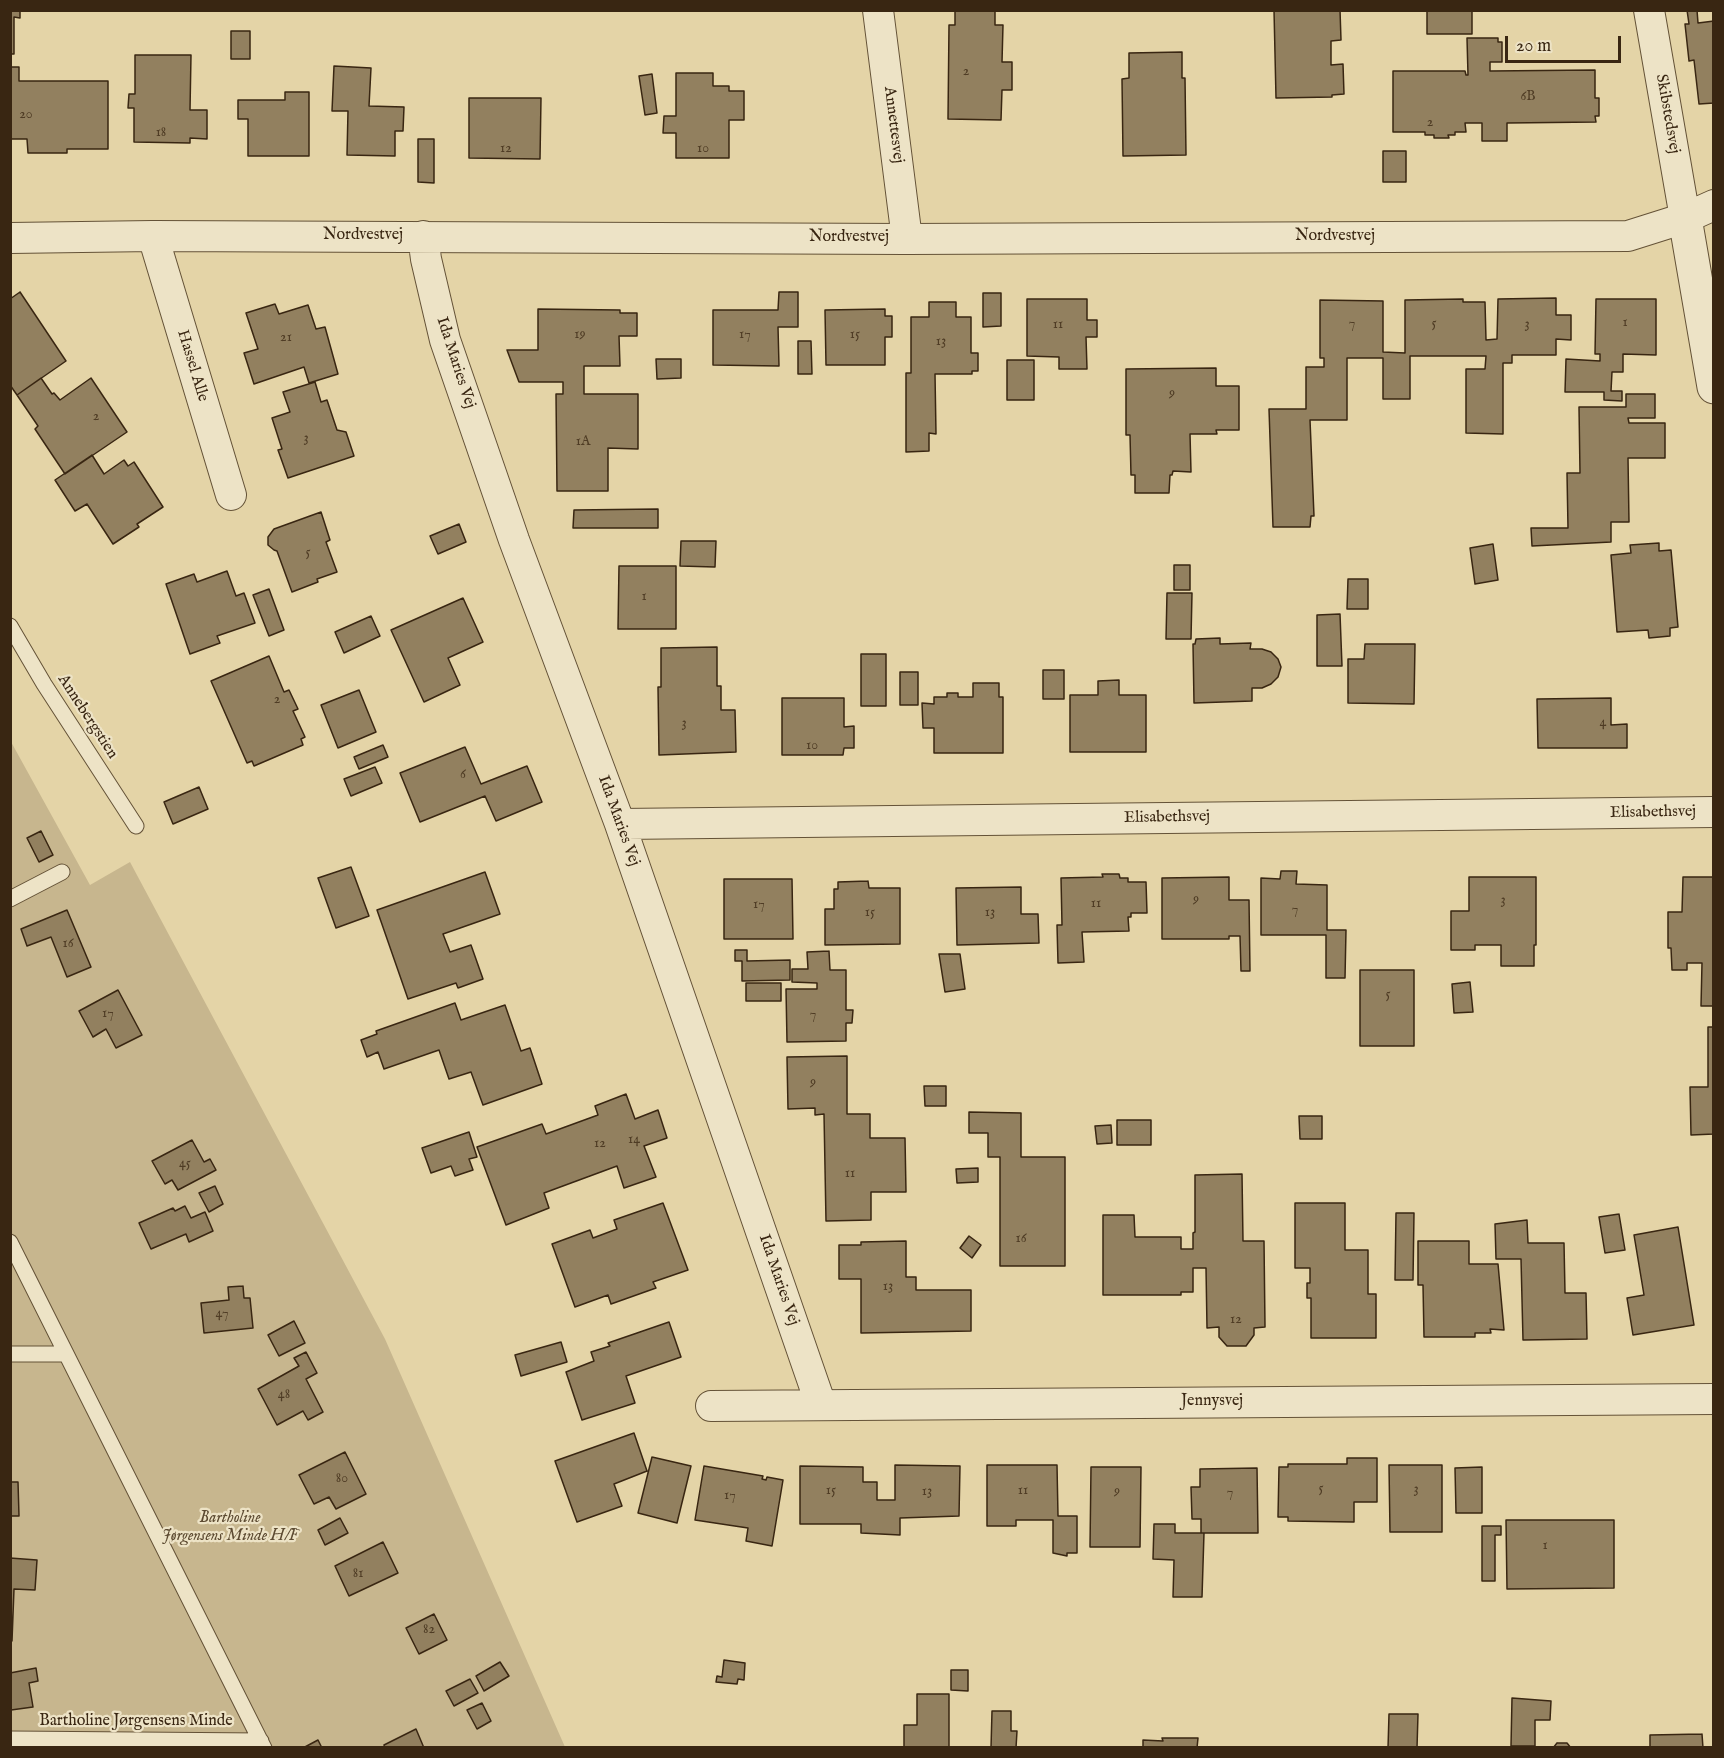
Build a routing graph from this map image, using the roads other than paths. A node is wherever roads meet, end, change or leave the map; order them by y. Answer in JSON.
{"nodes":[{"id":1,"x":878,"y":10,"type":"edge"},
{"id":2,"x":1649,"y":10,"type":"edge"},
{"id":3,"x":1699,"y":211,"type":"edge"},
{"id":4,"x":153,"y":236,"type":"junction"},
{"id":5,"x":423,"y":236,"type":"junction"},
{"id":6,"x":10,"y":238,"type":"edge"},
{"id":7,"x":907,"y":239,"type":"junction"},
{"id":8,"x":1713,"y":387,"type":"edge"},
{"id":9,"x":231,"y":495,"type":"dead end"},
{"id":10,"x":10,"y":626,"type":"edge"},
{"id":11,"x":1713,"y":812,"type":"edge"},
{"id":12,"x":620,"y":824,"type":"junction"},
{"id":13,"x":136,"y":826,"type":"dead end"},
{"id":14,"x":62,"y":872,"type":"dead end"},
{"id":15,"x":10,"y":899,"type":"edge"},
{"id":16,"x":10,"y":1242,"type":"edge"},
{"id":17,"x":10,"y":1354,"type":"edge"},
{"id":18,"x":65,"y":1354,"type":"junction"},
{"id":19,"x":1713,"y":1399,"type":"edge"},
{"id":20,"x":820,"y":1405,"type":"junction"},
{"id":21,"x":711,"y":1406,"type":"dead end"},
{"id":22,"x":10,"y":1739,"type":"edge"},
{"id":23,"x":262,"y":1744,"type":"edge"}],
"edges":[{"from":1,"to":7,"type":"street","name":"Annettesvej"},
{"from":2,"to":3,"type":"street","name":"Skibstedsvej"},
{"from":3,"to":7,"type":"street","name":"Nordvestvej"},
{"from":3,"to":8,"type":"street"},
{"from":4,"to":5,"type":"street","name":"Nordvestvej"},
{"from":4,"to":6,"type":"street","name":"Nordvestvej"},
{"from":4,"to":9,"type":"street","name":"Hassel Alle"},
{"from":5,"to":7,"type":"street","name":"Nordvestvej"},
{"from":5,"to":12,"type":"street","name":"Ida Maries Vej"},
{"from":10,"to":13,"type":"lane","name":"Annebergstien"},
{"from":11,"to":12,"type":"street","name":"Elisabethsvej"},
{"from":12,"to":20,"type":"street","name":"Ida Maries Vej"},
{"from":14,"to":15,"type":"lane"},
{"from":16,"to":18,"type":"lane","name":"Bartholine Jørgensens Minde"},
{"from":17,"to":18,"type":"lane"},
{"from":18,"to":23,"type":"lane","name":"Bartholine Jørgensens Minde"},
{"from":19,"to":20,"type":"street","name":"Jennysvej"},
{"from":20,"to":21,"type":"street","name":"Jennysvej"},
{"from":22,"to":23,"type":"lane","name":"Bartholine Jørgensens Minde"}]}
